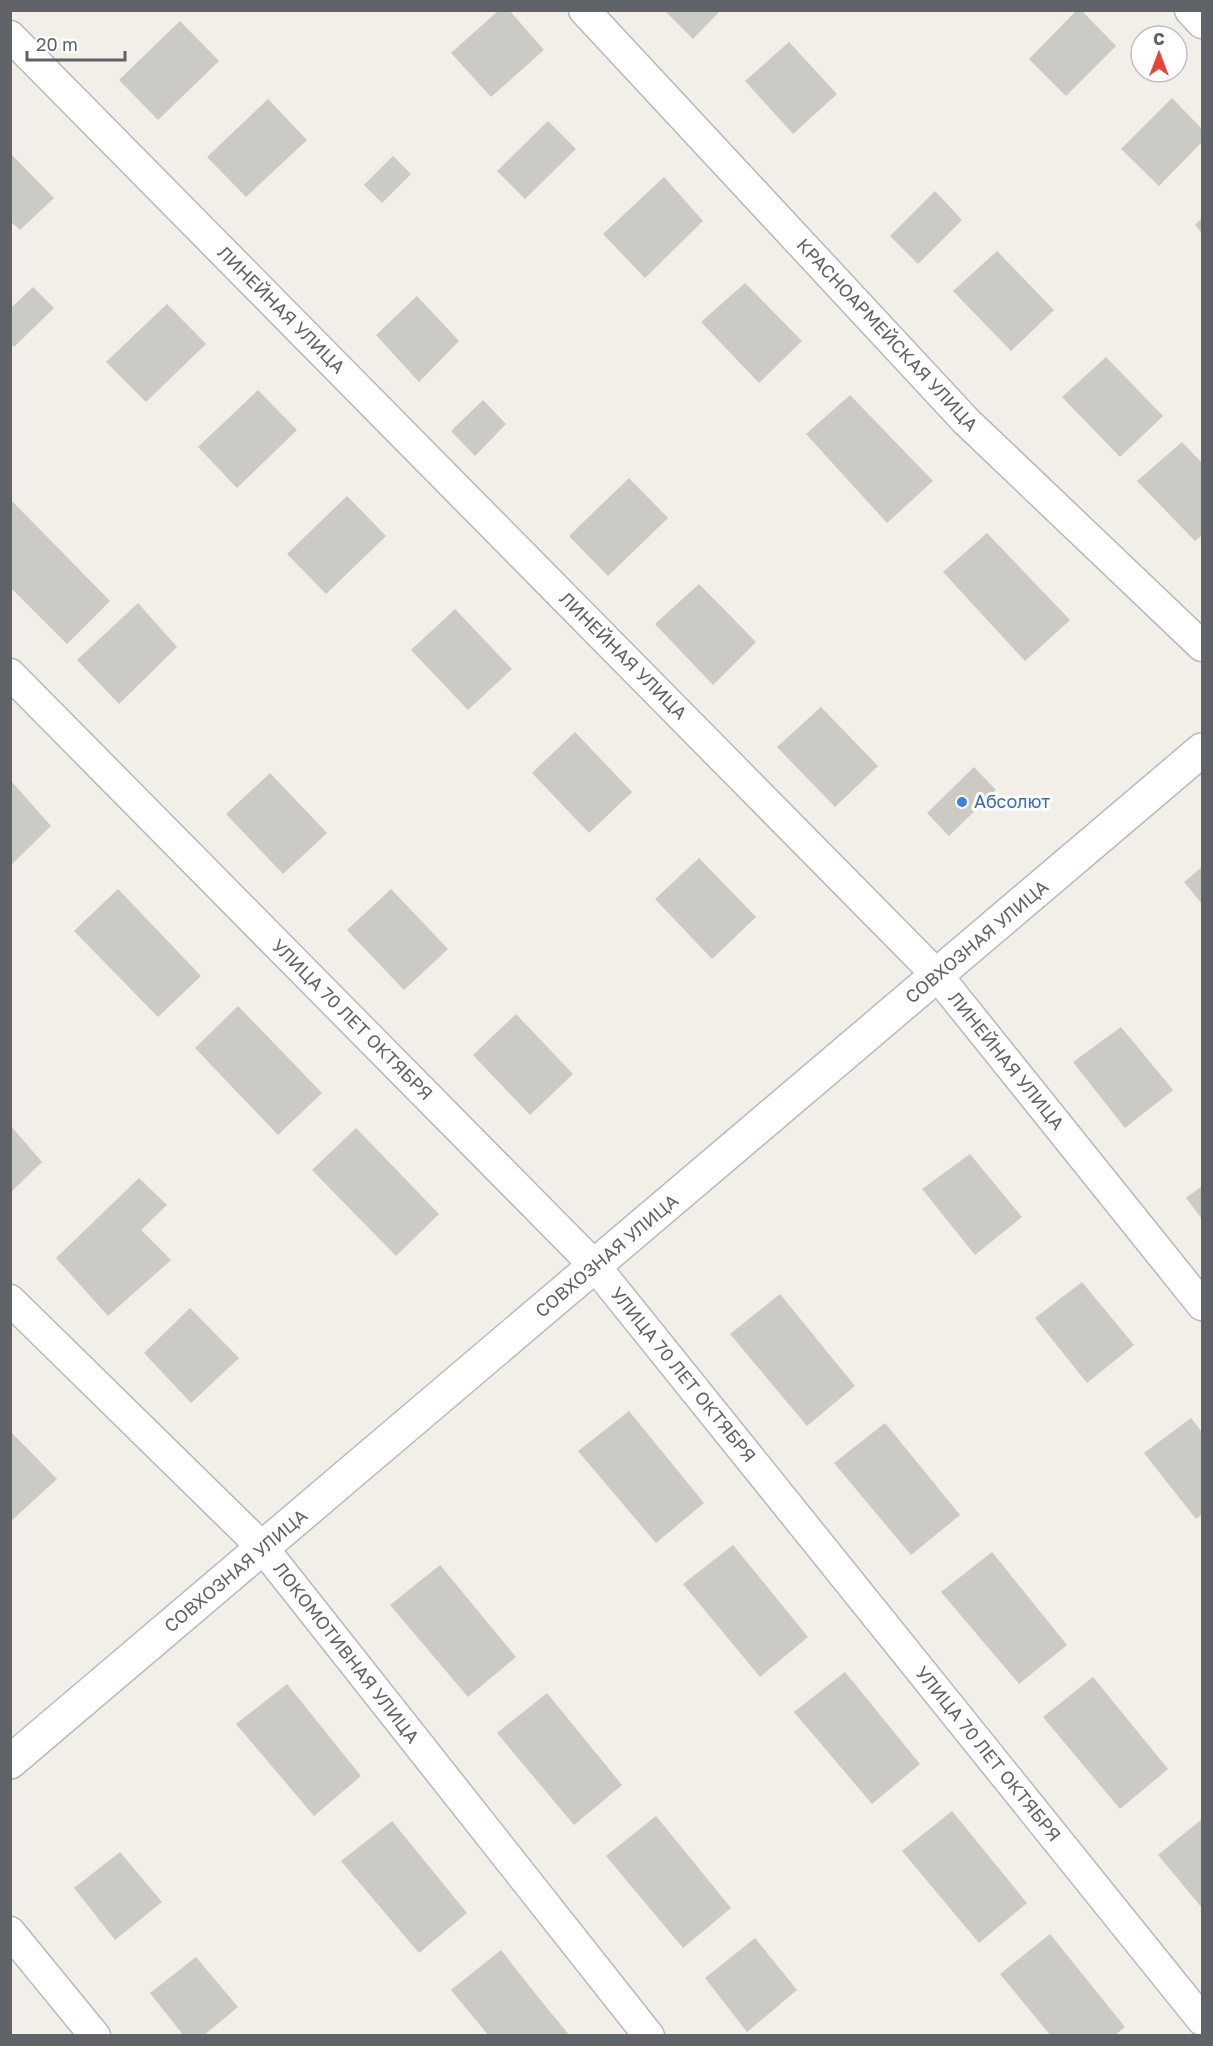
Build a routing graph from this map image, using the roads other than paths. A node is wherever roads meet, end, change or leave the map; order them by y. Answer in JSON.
{"nodes":[{"id":1,"x":584,"y":10,"type":"edge"},
{"id":2,"x":1190,"y":10,"type":"edge"},
{"id":3,"x":1203,"y":23,"type":"edge"},
{"id":4,"x":10,"y":36,"type":"edge"},
{"id":5,"x":1203,"y":646,"type":"edge"},
{"id":6,"x":10,"y":674,"type":"edge"},
{"id":7,"x":1203,"y":750,"type":"edge"},
{"id":8,"x":938,"y":975,"type":"junction"},
{"id":9,"x":595,"y":1266,"type":"junction"},
{"id":10,"x":10,"y":1300,"type":"edge"},
{"id":11,"x":1203,"y":1305,"type":"edge"},
{"id":12,"x":263,"y":1548,"type":"junction"},
{"id":13,"x":10,"y":1762,"type":"edge"},
{"id":14,"x":10,"y":1932,"type":"edge"},
{"id":15,"x":1203,"y":2020,"type":"edge"},
{"id":16,"x":95,"y":2036,"type":"edge"},
{"id":17,"x":650,"y":2036,"type":"edge"}],
"edges":[{"from":1,"to":5,"type":"street","name":"КРАСНОАРМЕЙСКАЯ УЛИЦА"},
{"from":2,"to":3,"type":"street"},
{"from":4,"to":8,"type":"street","name":"ЛИНЕЙНАЯ УЛИЦА"},
{"from":6,"to":9,"type":"street","name":"УЛИЦА 70 ЛЕТ ОКТЯБРЯ"},
{"from":7,"to":8,"type":"street","name":"СОВХОЗНАЯ УЛИЦА"},
{"from":8,"to":9,"type":"street","name":"СОВХОЗНАЯ УЛИЦА"},
{"from":8,"to":11,"type":"street","name":"ЛИНЕЙНАЯ УЛИЦА"},
{"from":9,"to":12,"type":"street","name":"СОВХОЗНАЯ УЛИЦА"},
{"from":9,"to":15,"type":"street","name":"УЛИЦА 70 ЛЕТ ОКТЯБРЯ"},
{"from":10,"to":12,"type":"street","name":"ЛОКОМОТИВНАЯ УЛИЦА"},
{"from":12,"to":13,"type":"street","name":"СОВХОЗНАЯ УЛИЦА"},
{"from":12,"to":17,"type":"street","name":"ЛОКОМОТИВНАЯ УЛИЦА"},
{"from":14,"to":16,"type":"street"}]}
